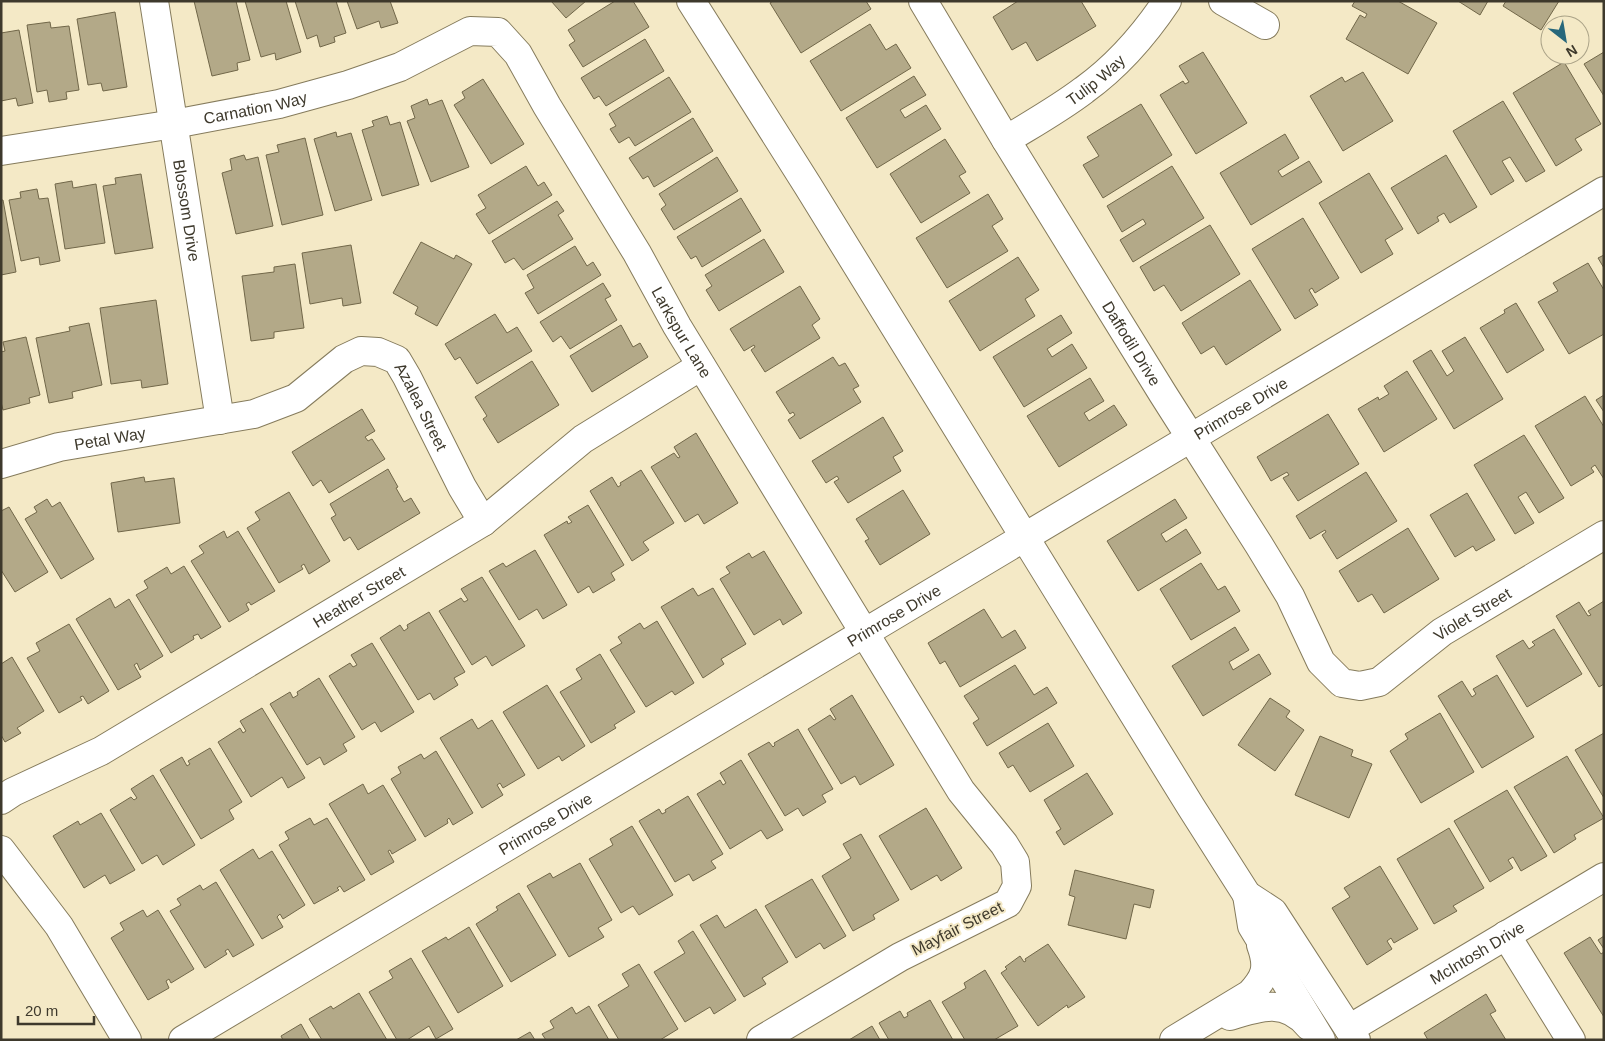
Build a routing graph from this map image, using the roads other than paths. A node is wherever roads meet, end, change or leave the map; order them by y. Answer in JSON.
{"nodes":[{"id":1,"x":154,"y":1,"type":"edge"},
{"id":2,"x":691,"y":1,"type":"edge"},
{"id":3,"x":923,"y":1,"type":"edge"},
{"id":4,"x":1167,"y":1,"type":"edge"},
{"id":5,"x":1223,"y":1,"type":"edge"},
{"id":6,"x":1265,"y":25,"type":"dead end"},
{"id":7,"x":498,"y":32,"type":"joint"},
{"id":8,"x":174,"y":124,"type":"junction"},
{"id":9,"x":1006,"y":140,"type":"junction"},
{"id":10,"x":1,"y":151,"type":"edge"},
{"id":11,"x":1604,"y":191,"type":"edge"},
{"id":12,"x":701,"y":366,"type":"junction"},
{"id":13,"x":220,"y":420,"type":"junction"},
{"id":14,"x":1191,"y":438,"type":"junction"},
{"id":15,"x":1,"y":464,"type":"edge"},
{"id":16,"x":483,"y":522,"type":"junction"},
{"id":17,"x":1604,"y":535,"type":"edge"},
{"id":18,"x":1024,"y":538,"type":"junction"},
{"id":19,"x":865,"y":632,"type":"junction"},
{"id":20,"x":1342,"y":683,"type":"joint"},
{"id":21,"x":1,"y":800,"type":"edge"},
{"id":22,"x":1,"y":850,"type":"edge"},
{"id":23,"x":1604,"y":877,"type":"edge"},
{"id":24,"x":1247,"y":895,"type":"junction"},
{"id":25,"x":1506,"y":935,"type":"junction"},
{"id":26,"x":1258,"y":936,"type":"junction"},
{"id":27,"x":1353,"y":1034,"type":"edge"},
{"id":28,"x":1180,"y":1036,"type":"edge"},
{"id":29,"x":1320,"y":1039,"type":"edge"},
{"id":30,"x":127,"y":1040,"type":"edge"},
{"id":31,"x":183,"y":1040,"type":"edge"},
{"id":32,"x":761,"y":1040,"type":"edge"},
{"id":33,"x":1571,"y":1040,"type":"edge"}],
"edges":[{"from":1,"to":8,"type":"street","name":"Blossom Drive"},
{"from":2,"to":18,"type":"street"},
{"from":3,"to":9,"type":"street","name":"Daffodil Drive"},
{"from":4,"to":9,"type":"street","name":"Tulip Way"},
{"from":5,"to":6,"type":"street"},
{"from":7,"to":8,"type":"street","name":"Carnation Way"},
{"from":7,"to":12,"type":"street","name":"Larkspur Lane"},
{"from":8,"to":10,"type":"street","name":"Carnation Way"},
{"from":8,"to":13,"type":"street","name":"Blossom Drive"},
{"from":9,"to":14,"type":"street","name":"Daffodil Drive"},
{"from":11,"to":14,"type":"street","name":"Primrose Drive"},
{"from":12,"to":16,"type":"street","name":"Heather Street"},
{"from":12,"to":19,"type":"street","name":"Larkspur Lane"},
{"from":13,"to":15,"type":"street","name":"Petal Way"},
{"from":13,"to":16,"type":"street","name":"Azalea Street"},
{"from":14,"to":18,"type":"street","name":"Primrose Drive"},
{"from":14,"to":20,"type":"street","name":"Daffodil Drive"},
{"from":16,"to":21,"type":"street","name":"Heather Street"},
{"from":17,"to":20,"type":"street","name":"Violet Street"},
{"from":18,"to":19,"type":"street","name":"Primrose Drive"},
{"from":18,"to":24,"type":"street"},
{"from":19,"to":31,"type":"street","name":"Primrose Drive"},
{"from":19,"to":32,"type":"street","name":"Mayfair Street"},
{"from":22,"to":30,"type":"street"},
{"from":23,"to":25,"type":"street","name":"McIntosh Drive"},
{"from":24,"to":26,"type":"street"},
{"from":24,"to":27,"type":"street"},
{"from":25,"to":27,"type":"street","name":"McIntosh Drive"},
{"from":25,"to":33,"type":"street"},
{"from":26,"to":28,"type":"street"},
{"from":26,"to":29,"type":"street"},
{"from":28,"to":29,"type":"street"}]}
